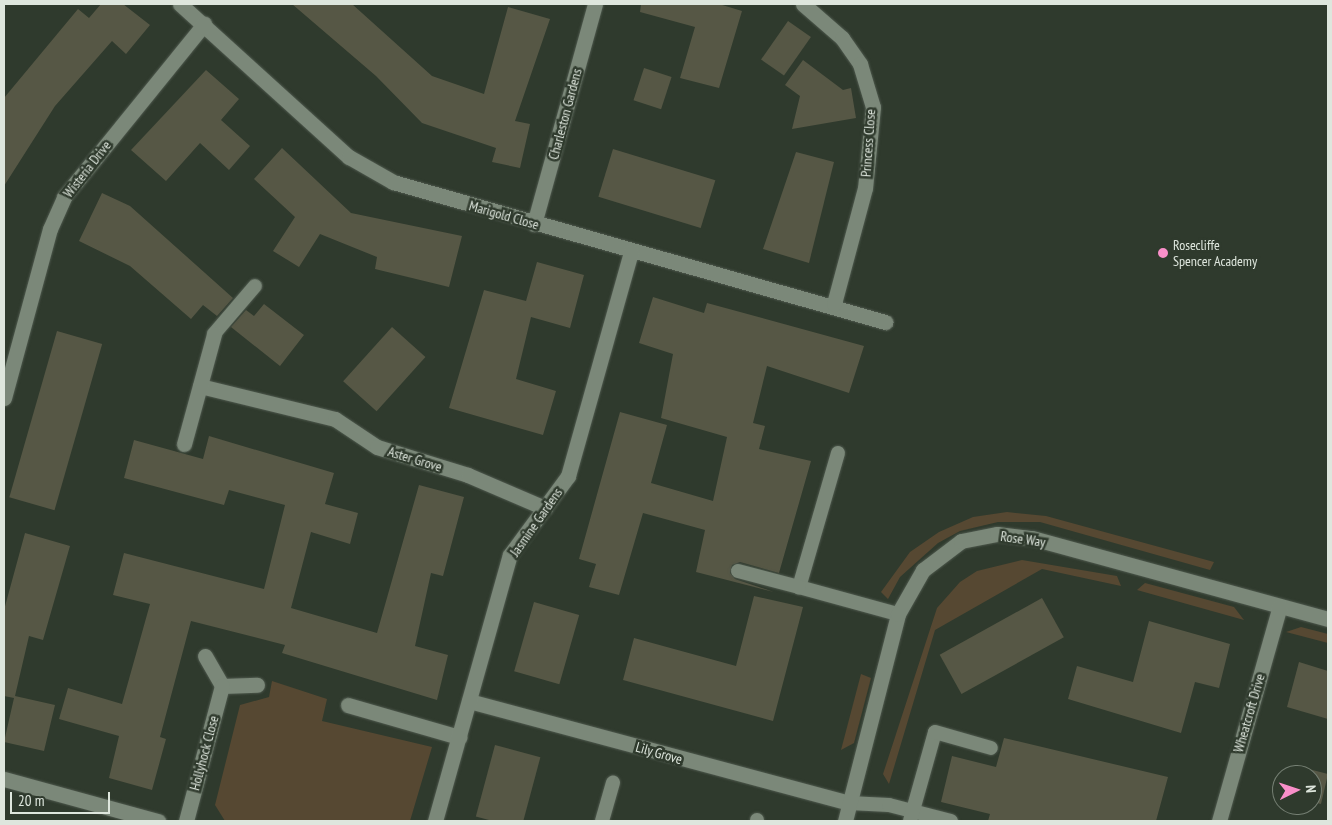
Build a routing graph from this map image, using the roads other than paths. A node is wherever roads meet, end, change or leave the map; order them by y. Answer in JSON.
{"nodes":[{"id":1,"x":180,"y":4,"type":"edge"},
{"id":2,"x":595,"y":4,"type":"edge"},
{"id":3,"x":803,"y":4,"type":"edge"},
{"id":4,"x":204,"y":24,"type":"junction"},
{"id":5,"x":534,"y":224,"type":"junction"},
{"id":6,"x":631,"y":252,"type":"junction"},
{"id":7,"x":255,"y":286,"type":"dead end"},
{"id":8,"x":834,"y":304,"type":"junction"},
{"id":9,"x":885,"y":322,"type":"dead end"},
{"id":10,"x":214,"y":334,"type":"joint"},
{"id":11,"x":200,"y":386,"type":"junction"},
{"id":12,"x":4,"y":398,"type":"edge"},
{"id":13,"x":184,"y":444,"type":"dead end"},
{"id":14,"x":838,"y":453,"type":"dead end"},
{"id":15,"x":545,"y":508,"type":"junction"},
{"id":16,"x":738,"y":572,"type":"dead end"},
{"id":17,"x":799,"y":587,"type":"junction"},
{"id":18,"x":1280,"y":606,"type":"junction"},
{"id":19,"x":898,"y":614,"type":"junction"},
{"id":20,"x":1328,"y":618,"type":"edge"},
{"id":21,"x":205,"y":656,"type":"dead end"},
{"id":22,"x":222,"y":686,"type":"junction"},
{"id":23,"x":258,"y":686,"type":"dead end"},
{"id":24,"x":470,"y":701,"type":"junction"},
{"id":25,"x":348,"y":705,"type":"dead end"},
{"id":26,"x":459,"y":737,"type":"junction"},
{"id":27,"x":992,"y":748,"type":"dead end"},
{"id":28,"x":4,"y":779,"type":"edge"},
{"id":29,"x":613,"y":783,"type":"dead end"},
{"id":30,"x":849,"y":803,"type":"junction"},
{"id":31,"x":911,"y":816,"type":"edge"},
{"id":32,"x":439,"y":820,"type":"edge"},
{"id":33,"x":158,"y":821,"type":"edge"},
{"id":34,"x":186,"y":821,"type":"edge"},
{"id":35,"x":602,"y":821,"type":"edge"},
{"id":36,"x":845,"y":821,"type":"edge"},
{"id":37,"x":952,"y":821,"type":"edge"},
{"id":38,"x":1219,"y":821,"type":"edge"}],
"edges":[{"from":1,"to":4,"type":"street","name":"Marigold Close"},
{"from":2,"to":5,"type":"street","name":"Charleston Gardens"},
{"from":3,"to":8,"type":"street","name":"Princess Close"},
{"from":4,"to":5,"type":"street","name":"Marigold Close"},
{"from":4,"to":12,"type":"street","name":"Wisteria Drive"},
{"from":5,"to":6,"type":"street","name":"Marigold Close"},
{"from":6,"to":8,"type":"street","name":"Marigold Close"},
{"from":6,"to":15,"type":"street","name":"Jasmine Gardens"},
{"from":7,"to":10,"type":"lane"},
{"from":8,"to":9,"type":"street","name":"Marigold Close"},
{"from":10,"to":11,"type":"street"},
{"from":11,"to":13,"type":"street"},
{"from":11,"to":15,"type":"street","name":"Aster Grove"},
{"from":14,"to":17,"type":"lane"},
{"from":15,"to":24,"type":"street","name":"Jasmine Gardens"},
{"from":16,"to":17,"type":"lane"},
{"from":17,"to":19,"type":"lane"},
{"from":18,"to":19,"type":"street","name":"Rose Way"},
{"from":18,"to":20,"type":"street","name":"Rose Way"},
{"from":18,"to":38,"type":"street","name":"Wheatcroft Drive"},
{"from":19,"to":30,"type":"street","name":"Rose Way"},
{"from":21,"to":22,"type":"street"},
{"from":22,"to":23,"type":"street"},
{"from":22,"to":34,"type":"street","name":"Hollyhock Close"},
{"from":24,"to":26,"type":"street","name":"Jasmine Gardens"},
{"from":24,"to":30,"type":"street","name":"Lily Grove"},
{"from":25,"to":26,"type":"street"},
{"from":26,"to":32,"type":"street","name":"Jasmine Gardens"},
{"from":27,"to":31,"type":"lane"},
{"from":28,"to":33,"type":"street"},
{"from":29,"to":35,"type":"lane"},
{"from":30,"to":31,"type":"lane"},
{"from":30,"to":36,"type":"street","name":"Rose Way"},
{"from":31,"to":37,"type":"lane"}]}
